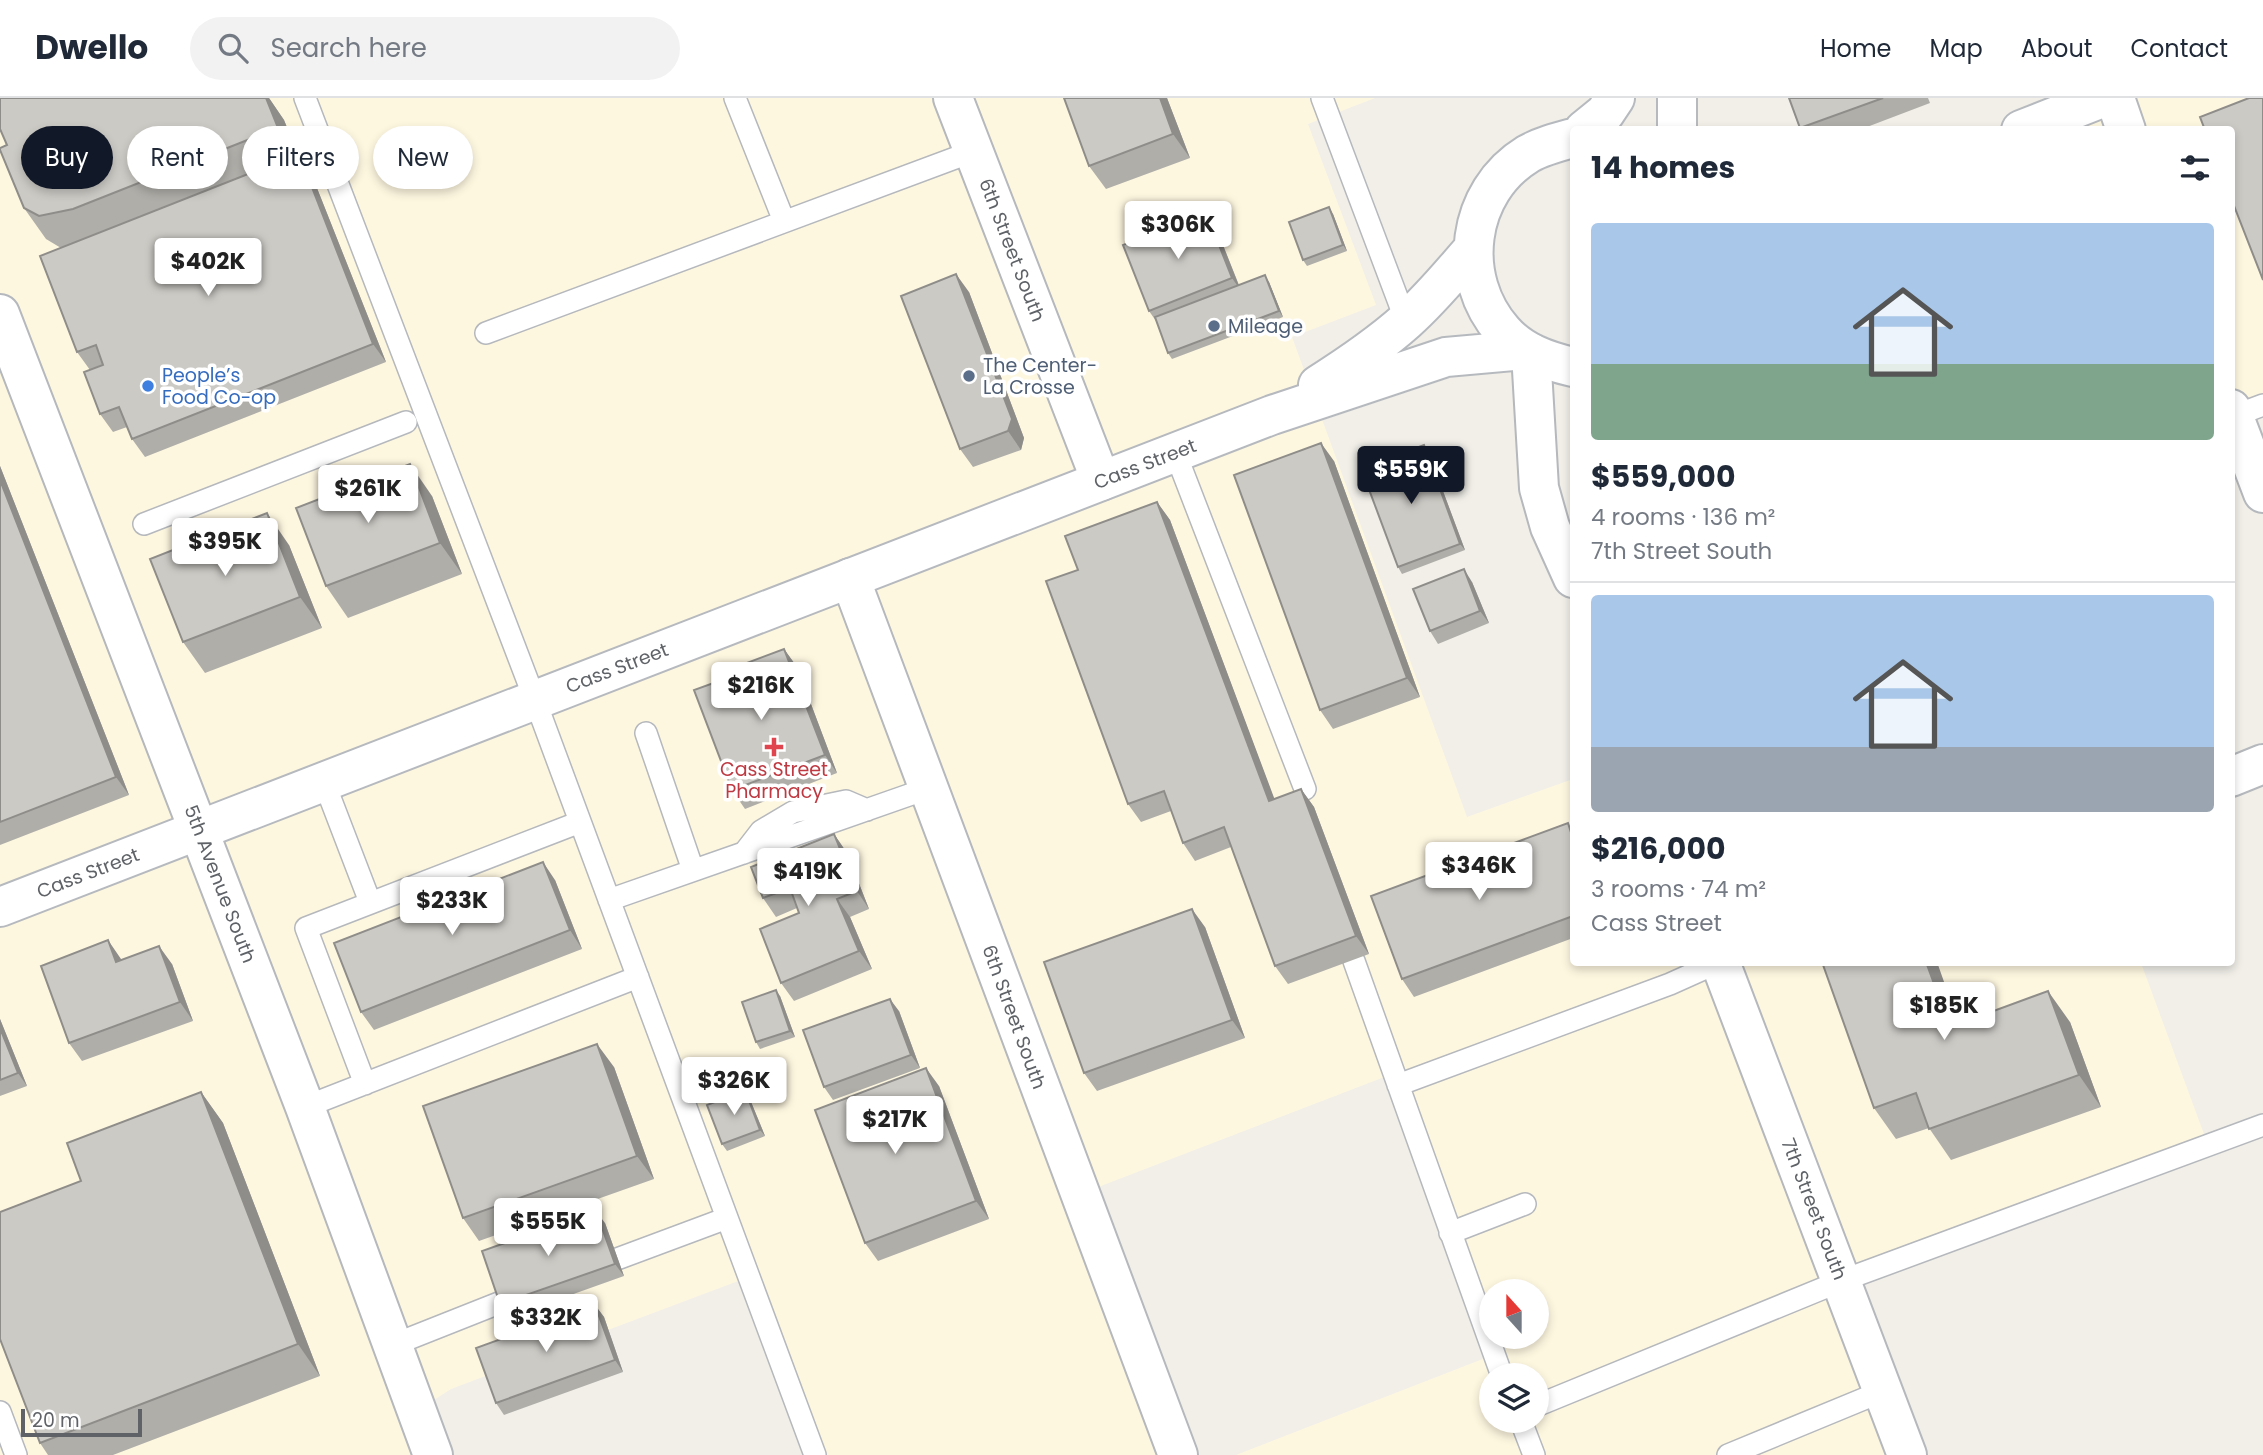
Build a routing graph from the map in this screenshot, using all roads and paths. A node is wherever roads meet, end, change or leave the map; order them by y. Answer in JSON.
{"nodes":[{"id":1,"x":305,"y":98,"type":"edge"},
{"id":2,"x":735,"y":98,"type":"edge"},
{"id":3,"x":953,"y":98,"type":"edge"},
{"id":4,"x":1322,"y":98,"type":"edge"},
{"id":5,"x":1615,"y":98,"type":"edge"},
{"id":6,"x":1677,"y":98,"type":"edge"},
{"id":7,"x":2115,"y":98,"type":"edge"},
{"id":8,"x":2084,"y":101,"type":"edge"},
{"id":9,"x":1589,"y":126,"type":"edge"},
{"id":10,"x":1677,"y":126,"type":"edge"},
{"id":11,"x":2030,"y":126,"type":"edge"},
{"id":12,"x":2125,"y":126,"type":"edge"},
{"id":13,"x":1570,"y":139,"type":"edge"},
{"id":14,"x":974,"y":151,"type":"junction"},
{"id":15,"x":784,"y":220,"type":"junction"},
{"id":16,"x":1473,"y":249,"type":"junction"},
{"id":17,"x":0,"y":314,"type":"edge"},
{"id":18,"x":1406,"y":321,"type":"junction"},
{"id":19,"x":486,"y":334,"type":"dead end"},
{"id":20,"x":1528,"y":351,"type":"junction"},
{"id":21,"x":1570,"y":366,"type":"edge"},
{"id":22,"x":2240,"y":412,"type":"edge"},
{"id":23,"x":1272,"y":415,"type":"junction"},
{"id":24,"x":406,"y":422,"type":"dead end"},
{"id":25,"x":1175,"y":452,"type":"junction"},
{"id":26,"x":1101,"y":481,"type":"junction"},
{"id":27,"x":2263,"y":493,"type":"edge"},
{"id":28,"x":144,"y":524,"type":"dead end"},
{"id":29,"x":1570,"y":571,"type":"edge"},
{"id":30,"x":850,"y":578,"type":"junction"},
{"id":31,"x":535,"y":700,"type":"junction"},
{"id":32,"x":646,"y":733,"type":"dead end"},
{"id":33,"x":2263,"y":764,"type":"edge"},
{"id":34,"x":2235,"y":774,"type":"edge"},
{"id":35,"x":324,"y":782,"type":"junction"},
{"id":36,"x":929,"y":788,"type":"junction"},
{"id":37,"x":1305,"y":789,"type":"dead end"},
{"id":38,"x":580,"y":822,"type":"junction"},
{"id":39,"x":200,"y":830,"type":"junction"},
{"id":40,"x":693,"y":870,"type":"junction"},
{"id":41,"x":609,"y":900,"type":"junction"},
{"id":42,"x":370,"y":902,"type":"junction"},
{"id":43,"x":0,"y":907,"type":"edge"},
{"id":44,"x":1354,"y":961,"type":"edge"},
{"id":45,"x":1711,"y":966,"type":"edge"},
{"id":46,"x":1722,"y":966,"type":"edge"},
{"id":47,"x":638,"y":977,"type":"junction"},
{"id":48,"x":365,"y":1084,"type":"junction"},
{"id":49,"x":1398,"y":1085,"type":"junction"},
{"id":50,"x":305,"y":1107,"type":"junction"},
{"id":51,"x":2263,"y":1125,"type":"edge"},
{"id":52,"x":1525,"y":1204,"type":"dead end"},
{"id":53,"x":727,"y":1219,"type":"junction"},
{"id":54,"x":1450,"y":1233,"type":"junction"},
{"id":55,"x":617,"y":1259,"type":"dead end"},
{"id":56,"x":1842,"y":1281,"type":"junction"},
{"id":57,"x":504,"y":1301,"type":"edge"},
{"id":58,"x":393,"y":1345,"type":"junction"},
{"id":59,"x":1497,"y":1363,"type":"edge"},
{"id":60,"x":1883,"y":1391,"type":"junction"},
{"id":61,"x":1549,"y":1401,"type":"edge"},
{"id":62,"x":0,"y":1412,"type":"edge"},
{"id":63,"x":1526,"y":1433,"type":"edge"},
{"id":64,"x":16,"y":1455,"type":"edge"},
{"id":65,"x":433,"y":1455,"type":"edge"},
{"id":66,"x":815,"y":1455,"type":"edge"},
{"id":67,"x":1178,"y":1455,"type":"edge"},
{"id":68,"x":1534,"y":1455,"type":"edge"},
{"id":69,"x":1728,"y":1455,"type":"edge"},
{"id":70,"x":1908,"y":1455,"type":"edge"}],
"edges":[{"from":1,"to":31,"type":"lane"},
{"from":2,"to":15,"type":"lane"},
{"from":3,"to":14,"type":"street","name":"6th Street South"},
{"from":4,"to":18,"type":"lane"},
{"from":5,"to":9,"type":"street"},
{"from":6,"to":10,"type":"street"},
{"from":7,"to":12,"type":"street"},
{"from":8,"to":11,"type":"street"},
{"from":13,"to":16,"type":"street"},
{"from":14,"to":15,"type":"lane"},
{"from":14,"to":26,"type":"street","name":"6th Street South"},
{"from":15,"to":19,"type":"lane"},
{"from":16,"to":18,"type":"street","name":"Cass Street"},
{"from":16,"to":20,"type":"street"},
{"from":17,"to":39,"type":"street","name":"5th Avenue South"},
{"from":18,"to":23,"type":"street","name":"Cass Street"},
{"from":20,"to":21,"type":"street"},
{"from":20,"to":23,"type":"street","name":"Cass Street"},
{"from":20,"to":29,"type":"street"},
{"from":22,"to":27,"type":"street"},
{"from":23,"to":25,"type":"street","name":"Cass Street"},
{"from":24,"to":28,"type":"lane"},
{"from":25,"to":26,"type":"street","name":"Cass Street"},
{"from":25,"to":37,"type":"lane"},
{"from":26,"to":30,"type":"street","name":"Cass Street"},
{"from":30,"to":31,"type":"street","name":"Cass Street"},
{"from":30,"to":36,"type":"street","name":"6th Street South"},
{"from":31,"to":35,"type":"street","name":"Cass Street"},
{"from":31,"to":38,"type":"lane"},
{"from":32,"to":40,"type":"lane"},
{"from":33,"to":34,"type":"street"},
{"from":35,"to":39,"type":"street","name":"Cass Street"},
{"from":35,"to":42,"type":"lane"},
{"from":36,"to":40,"type":"lane"},
{"from":36,"to":67,"type":"street","name":"6th Street South"},
{"from":38,"to":41,"type":"lane"},
{"from":38,"to":42,"type":"lane"},
{"from":39,"to":43,"type":"street","name":"Cass Street"},
{"from":39,"to":50,"type":"street","name":"5th Avenue South"},
{"from":40,"to":41,"type":"lane"},
{"from":41,"to":47,"type":"lane"},
{"from":42,"to":48,"type":"lane"},
{"from":44,"to":49,"type":"lane"},
{"from":45,"to":49,"type":"lane"},
{"from":46,"to":56,"type":"street","name":"7th Street South"},
{"from":47,"to":48,"type":"lane"},
{"from":47,"to":53,"type":"lane"},
{"from":48,"to":50,"type":"lane"},
{"from":49,"to":54,"type":"lane"},
{"from":50,"to":58,"type":"street","name":"5th Avenue South"},
{"from":51,"to":56,"type":"lane"},
{"from":52,"to":54,"type":"lane"},
{"from":53,"to":55,"type":"lane"},
{"from":53,"to":66,"type":"lane"},
{"from":54,"to":59,"type":"lane"},
{"from":56,"to":60,"type":"street","name":"7th Street South"},
{"from":56,"to":61,"type":"lane"},
{"from":57,"to":58,"type":"lane"},
{"from":58,"to":65,"type":"street","name":"5th Avenue South"},
{"from":60,"to":69,"type":"lane"},
{"from":60,"to":70,"type":"street","name":"7th Street South"},
{"from":62,"to":64,"type":"lane"},
{"from":63,"to":68,"type":"lane"}]}
